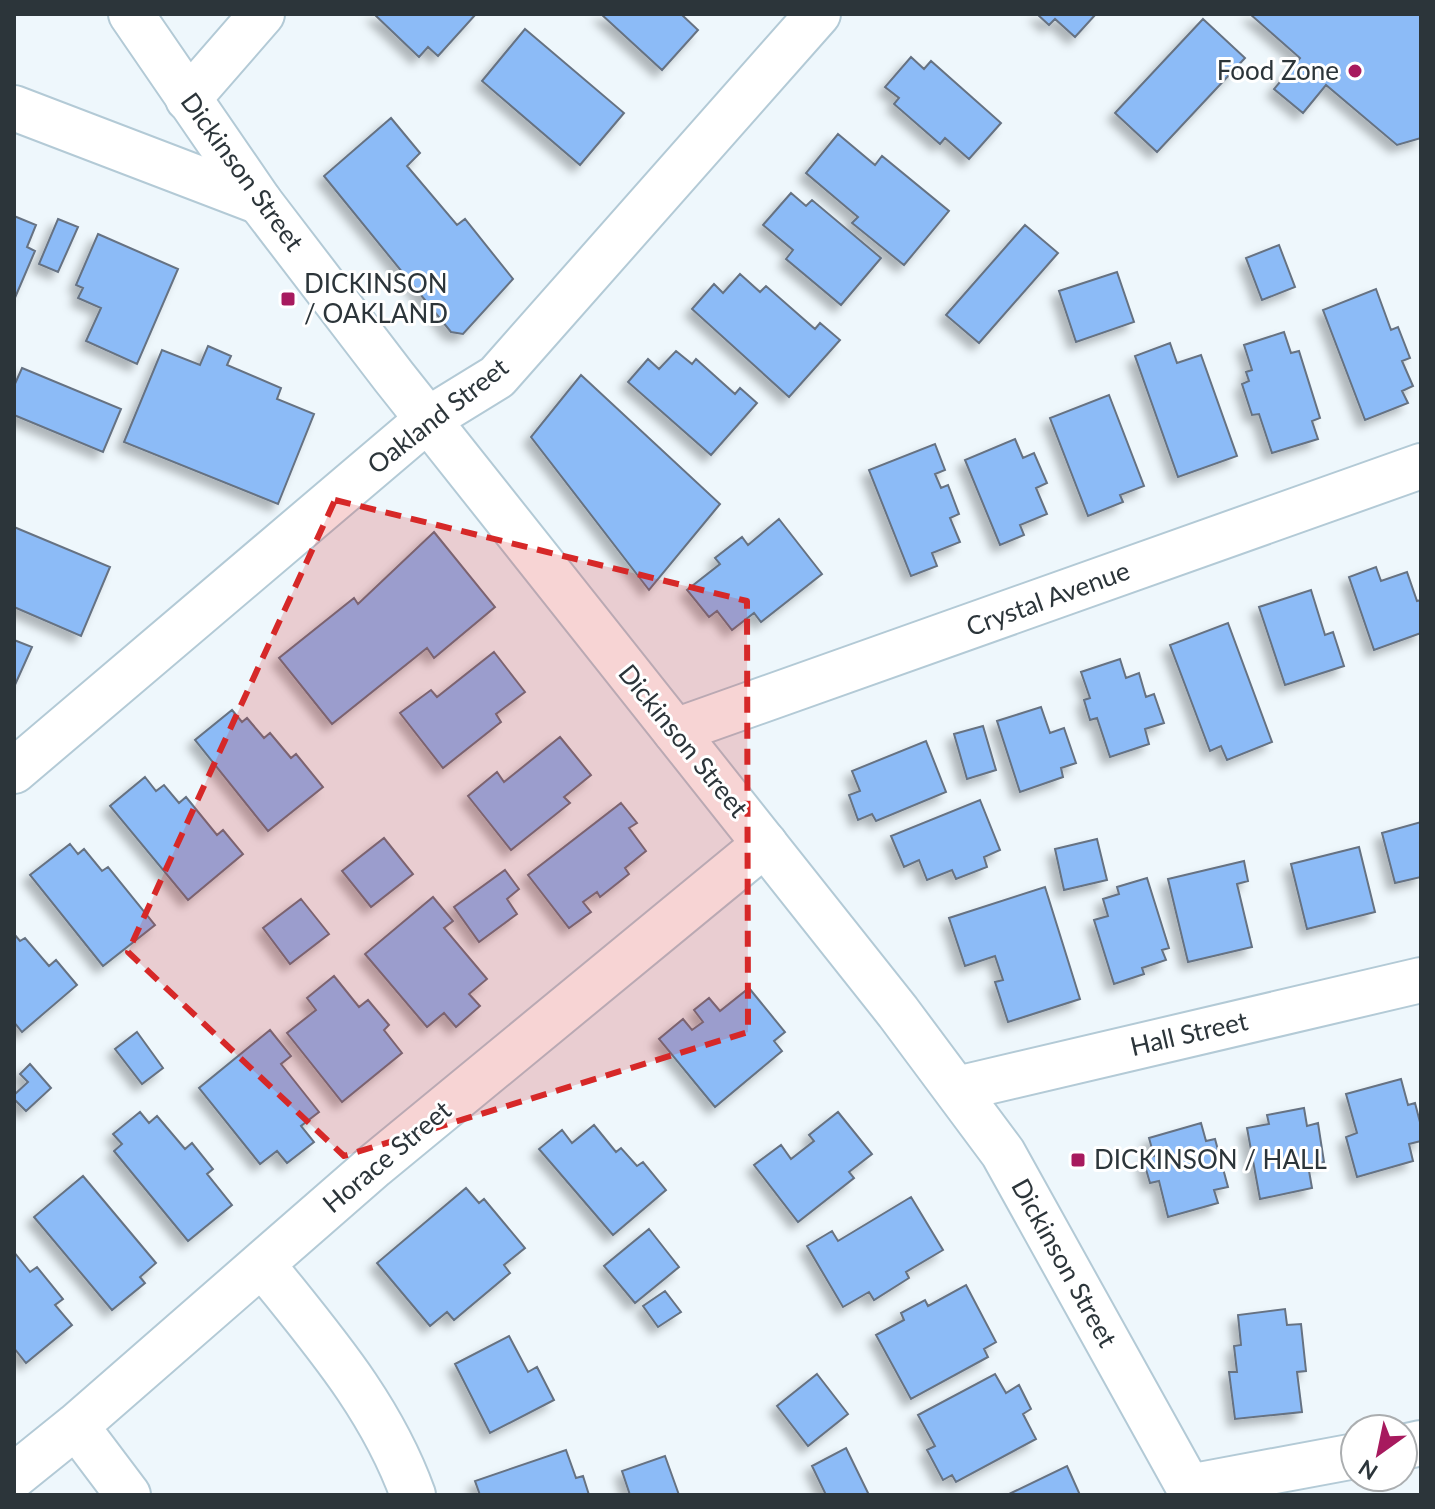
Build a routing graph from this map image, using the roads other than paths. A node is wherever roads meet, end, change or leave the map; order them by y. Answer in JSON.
{"nodes":[{"id":1,"x":131,"y":14,"type":"edge"},
{"id":2,"x":262,"y":14,"type":"edge"},
{"id":3,"x":818,"y":14,"type":"edge"},
{"id":4,"x":188,"y":99,"type":"junction"},
{"id":5,"x":14,"y":108,"type":"edge"},
{"id":6,"x":260,"y":202,"type":"junction"},
{"id":7,"x":427,"y":420,"type":"junction"},
{"id":8,"x":1421,"y":466,"type":"edge"},
{"id":9,"x":675,"y":731,"type":"junction"},
{"id":10,"x":14,"y":771,"type":"edge"},
{"id":11,"x":765,"y":844,"type":"junction"},
{"id":12,"x":1421,"y":980,"type":"edge"},
{"id":13,"x":957,"y":1089,"type":"junction"},
{"id":14,"x":262,"y":1264,"type":"junction"},
{"id":15,"x":76,"y":1426,"type":"junction"},
{"id":16,"x":1339,"y":1459,"type":"edge"},
{"id":17,"x":14,"y":1476,"type":"edge"},
{"id":18,"x":1191,"y":1491,"type":"edge"},
{"id":19,"x":128,"y":1495,"type":"edge"},
{"id":20,"x":413,"y":1495,"type":"edge"}],
"edges":[{"from":1,"to":4,"type":"street","name":"Dickinson Street"},
{"from":2,"to":4,"type":"street"},
{"from":3,"to":7,"type":"street","name":"Oakland Street"},
{"from":4,"to":6,"type":"street","name":"Dickinson Street"},
{"from":5,"to":6,"type":"street"},
{"from":6,"to":7,"type":"street","name":"Dickinson Street"},
{"from":7,"to":9,"type":"street","name":"Dickinson Street"},
{"from":7,"to":10,"type":"street","name":"Oakland Street"},
{"from":8,"to":9,"type":"street","name":"Crystal Avenue"},
{"from":9,"to":11,"type":"street","name":"Dickinson Street"},
{"from":11,"to":13,"type":"street","name":"Dickinson Street"},
{"from":11,"to":14,"type":"street","name":"Horace Street"},
{"from":12,"to":13,"type":"street","name":"Hall Street"},
{"from":13,"to":18,"type":"street","name":"Dickinson Street"},
{"from":14,"to":15,"type":"street","name":"Horace Street"},
{"from":14,"to":20,"type":"street"},
{"from":15,"to":17,"type":"street","name":"Horace Street"},
{"from":15,"to":19,"type":"street"},
{"from":16,"to":18,"type":"street"}]}
